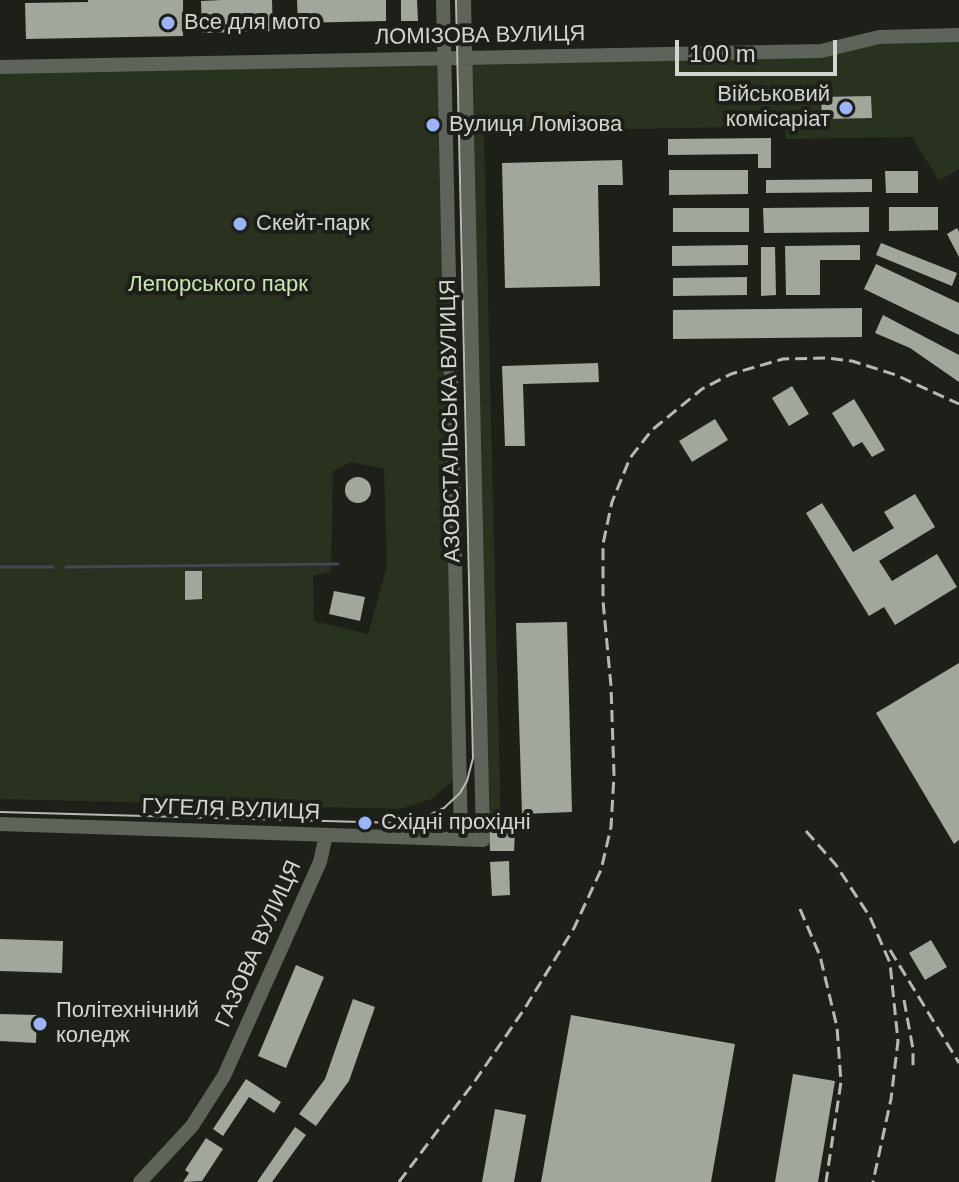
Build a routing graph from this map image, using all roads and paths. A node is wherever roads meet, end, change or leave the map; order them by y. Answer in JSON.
{"nodes":[{"id":1,"x":443,"y":0,"type":"edge"},
{"id":2,"x":464,"y":0,"type":"edge"},
{"id":3,"x":959,"y":35,"type":"edge"},
{"id":4,"x":465,"y":58,"type":"junction"},
{"id":5,"x":444,"y":59,"type":"junction"},
{"id":6,"x":0,"y":67,"type":"edge"},
{"id":7,"x":0,"y":824,"type":"edge"},
{"id":8,"x":326,"y":835,"type":"junction"},
{"id":9,"x":461,"y":839,"type":"junction"},
{"id":10,"x":483,"y":840,"type":"joint"},
{"id":11,"x":140,"y":1182,"type":"edge"}],
"edges":[{"from":1,"to":5,"type":"street","name":"АЗОВСТАЛЬСЬКА ВУЛИЦЯ"},
{"from":2,"to":4,"type":"street","name":"АЗОВСТАЛЬСЬКА ВУЛИЦЯ"},
{"from":3,"to":4,"type":"street","name":"ЛОМІЗОВА ВУЛИЦЯ"},
{"from":4,"to":5,"type":"street","name":"ЛОМІЗОВА ВУЛИЦЯ"},
{"from":4,"to":10,"type":"street","name":"АЗОВСТАЛЬСЬКА ВУЛИЦЯ"},
{"from":5,"to":6,"type":"street","name":"ЛОМІЗОВА ВУЛИЦЯ"},
{"from":5,"to":9,"type":"street","name":"АЗОВСТАЛЬСЬКА ВУЛИЦЯ"},
{"from":7,"to":8,"type":"street","name":"ГУГЕЛЯ ВУЛИЦЯ"},
{"from":8,"to":9,"type":"street","name":"ГУГЕЛЯ ВУЛИЦЯ"},
{"from":8,"to":11,"type":"street","name":"ГАЗОВА ВУЛИЦЯ"},
{"from":9,"to":10,"type":"street","name":"ГУГЕЛЯ ВУЛИЦЯ"}]}
